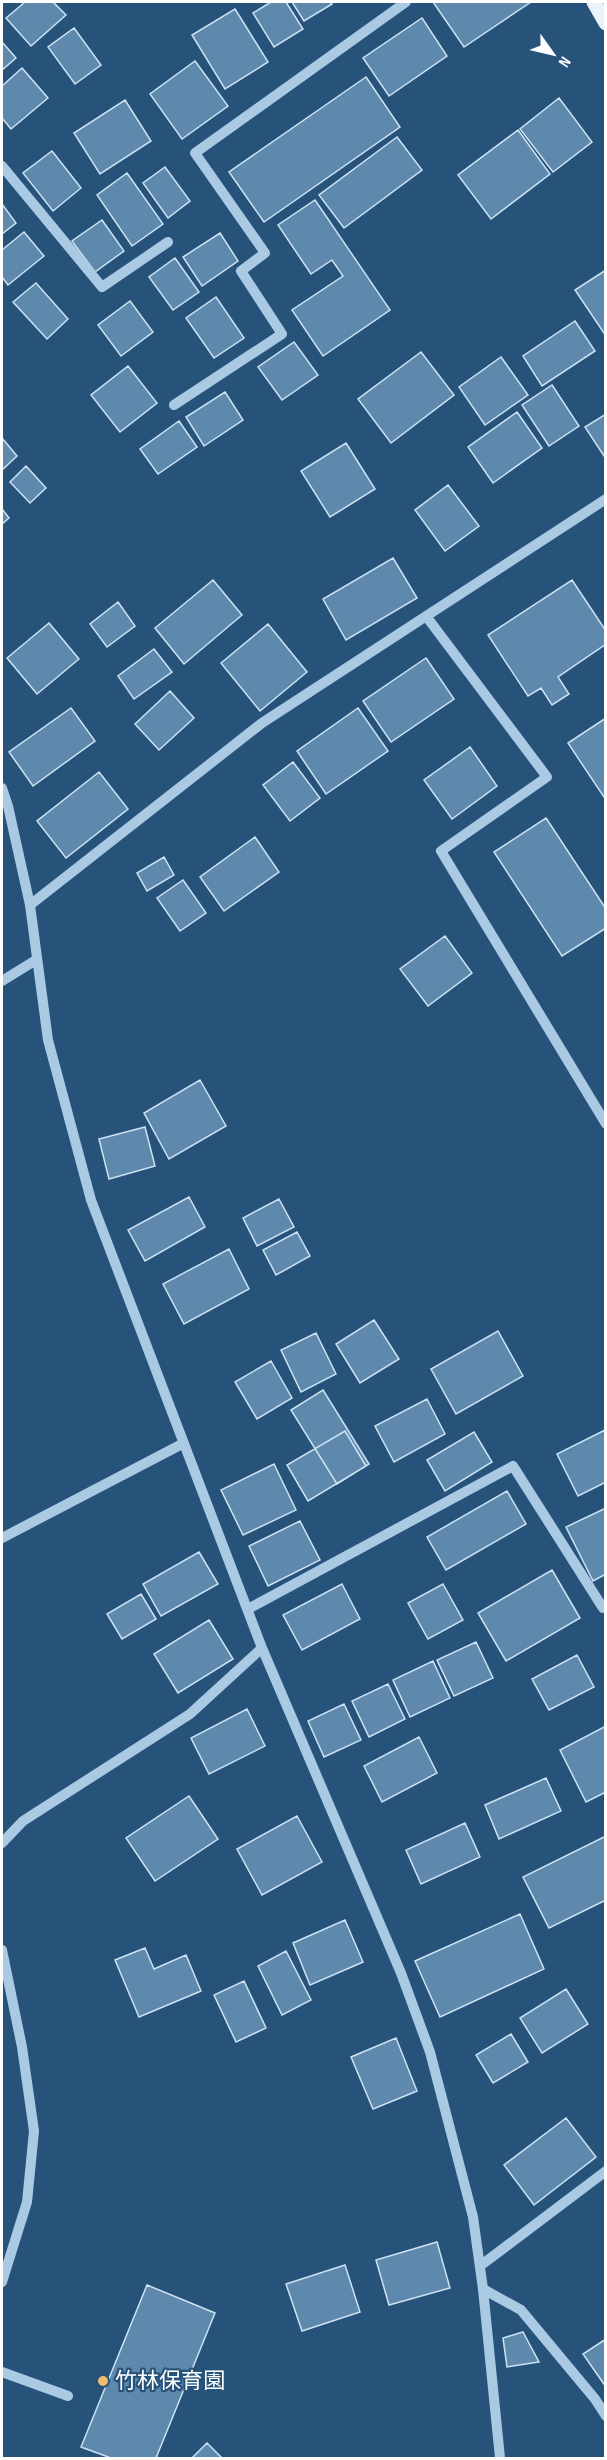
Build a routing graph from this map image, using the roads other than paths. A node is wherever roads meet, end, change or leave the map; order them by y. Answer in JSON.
{"nodes":[{"id":1,"x":406,"y":2,"type":"edge"},
{"id":2,"x":594,"y":2,"type":"edge"},
{"id":3,"x":606,"y":23,"type":"edge"},
{"id":4,"x":2,"y":166,"type":"edge"},
{"id":5,"x":168,"y":242,"type":"dead end"},
{"id":6,"x":174,"y":405,"type":"dead end"},
{"id":7,"x":606,"y":499,"type":"edge"},
{"id":8,"x":426,"y":616,"type":"junction"},
{"id":9,"x":2,"y":788,"type":"edge"},
{"id":10,"x":30,"y":905,"type":"junction"},
{"id":11,"x":36,"y":960,"type":"junction"},
{"id":12,"x":2,"y":981,"type":"edge"},
{"id":13,"x":606,"y":1124,"type":"edge"},
{"id":14,"x":184,"y":1443,"type":"junction"},
{"id":15,"x":2,"y":1538,"type":"edge"},
{"id":16,"x":606,"y":1607,"type":"edge"},
{"id":17,"x":248,"y":1609,"type":"junction"},
{"id":18,"x":262,"y":1648,"type":"junction"},
{"id":19,"x":2,"y":1843,"type":"edge"},
{"id":20,"x":2,"y":1950,"type":"edge"},
{"id":21,"x":606,"y":2171,"type":"edge"},
{"id":22,"x":480,"y":2266,"type":"junction"},
{"id":23,"x":2,"y":2282,"type":"edge"},
{"id":24,"x":483,"y":2289,"type":"junction"},
{"id":25,"x":2,"y":2372,"type":"edge"},
{"id":26,"x":68,"y":2397,"type":"dead end"},
{"id":27,"x":606,"y":2415,"type":"edge"},
{"id":28,"x":500,"y":2458,"type":"edge"}],
"edges":[{"from":1,"to":6,"type":"street"},
{"from":2,"to":3,"type":"main road"},
{"from":4,"to":5,"type":"street"},
{"from":7,"to":8,"type":"street"},
{"from":8,"to":10,"type":"street"},
{"from":8,"to":13,"type":"street"},
{"from":9,"to":10,"type":"street"},
{"from":10,"to":11,"type":"street"},
{"from":11,"to":12,"type":"street"},
{"from":11,"to":14,"type":"street"},
{"from":14,"to":15,"type":"street"},
{"from":14,"to":17,"type":"street"},
{"from":16,"to":17,"type":"street"},
{"from":17,"to":18,"type":"street"},
{"from":18,"to":19,"type":"street"},
{"from":18,"to":22,"type":"street"},
{"from":20,"to":23,"type":"street"},
{"from":21,"to":22,"type":"street"},
{"from":22,"to":24,"type":"street"},
{"from":24,"to":27,"type":"street"},
{"from":24,"to":28,"type":"street"},
{"from":25,"to":26,"type":"street"}]}
